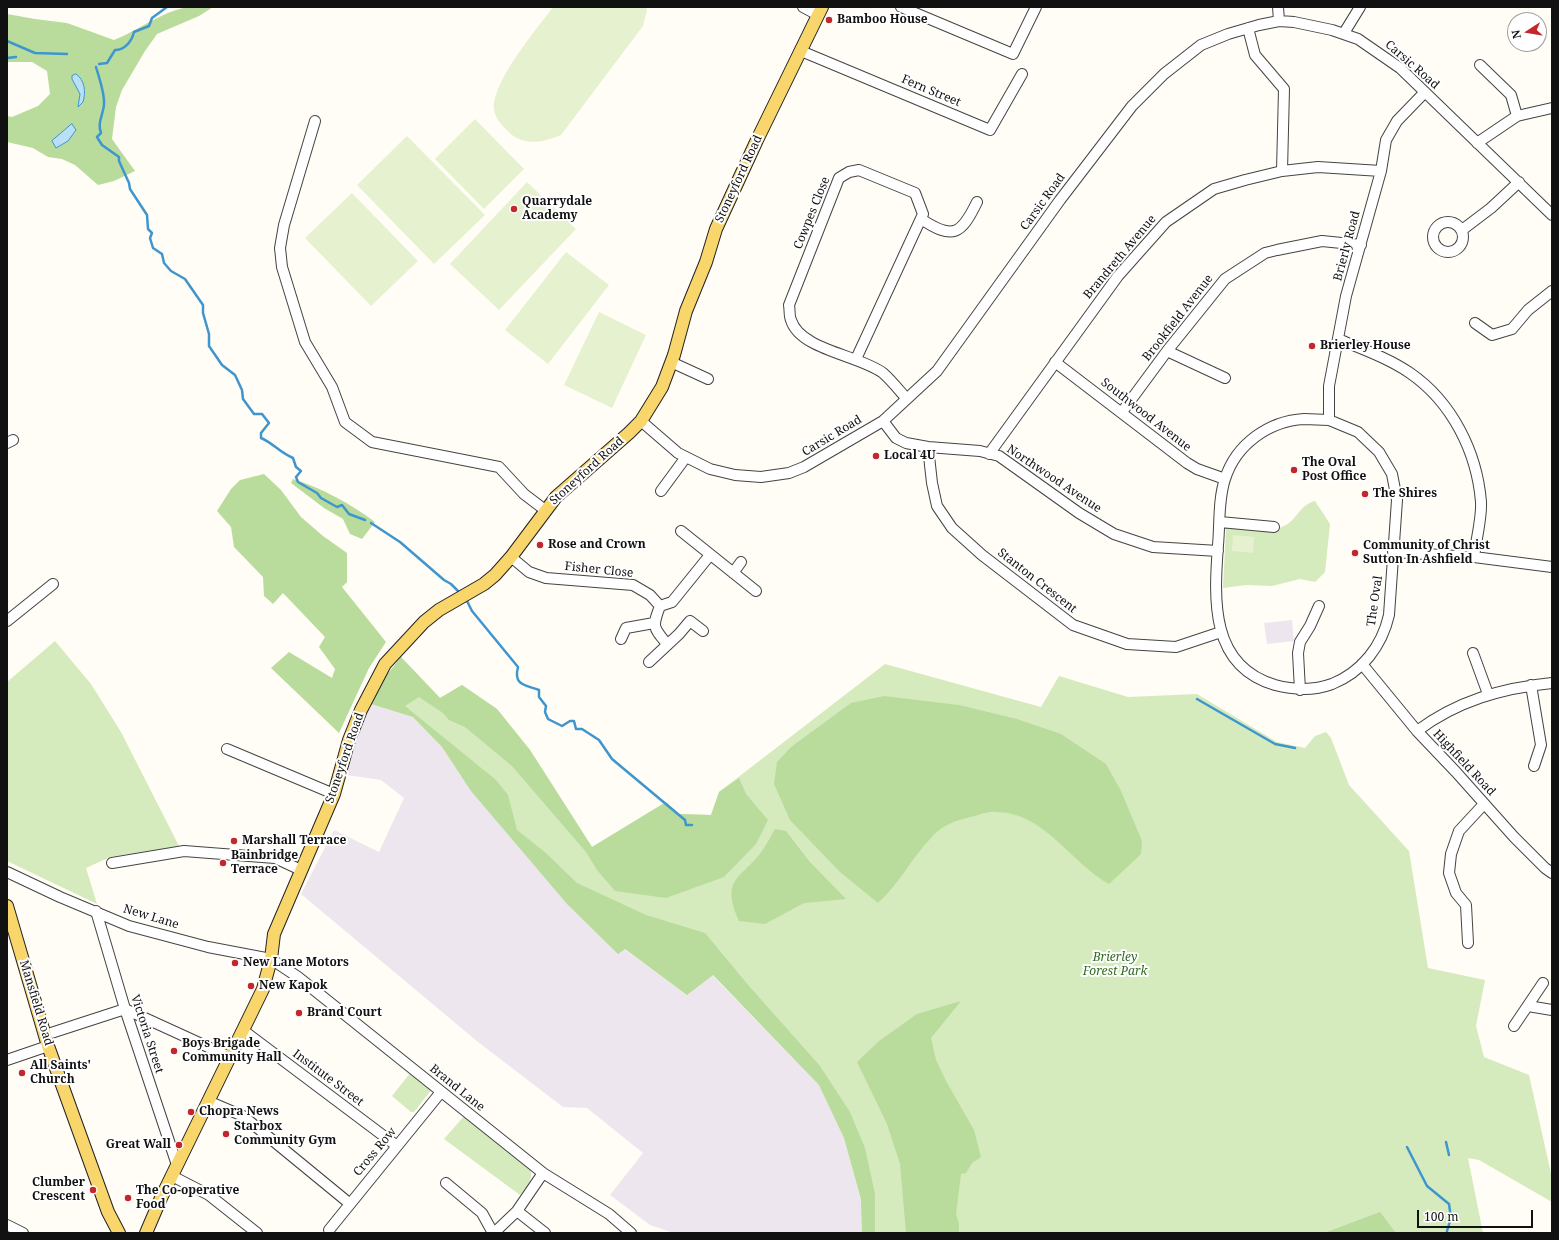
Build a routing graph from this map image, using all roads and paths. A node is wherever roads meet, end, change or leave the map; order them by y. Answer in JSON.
{"nodes":[{"id":1,"x":803,"y":7,"type":"edge"},
{"id":2,"x":901,"y":7,"type":"edge"},
{"id":3,"x":1036,"y":7,"type":"edge"},
{"id":4,"x":1278,"y":7,"type":"edge"},
{"id":5,"x":1360,"y":7,"type":"edge"},
{"id":6,"x":820,"y":11,"type":"edge"},
{"id":7,"x":1279,"y":21,"type":"junction"},
{"id":8,"x":1248,"y":28,"type":"junction"},
{"id":9,"x":1344,"y":33,"type":"junction"},
{"id":10,"x":801,"y":51,"type":"junction"},
{"id":11,"x":1480,"y":65,"type":"dead end"},
{"id":12,"x":1022,"y":74,"type":"dead end"},
{"id":13,"x":1425,"y":92,"type":"junction"},
{"id":14,"x":1552,"y":108,"type":"edge"},
{"id":15,"x":1517,"y":116,"type":"junction"},
{"id":16,"x":315,"y":121,"type":"dead end"},
{"id":17,"x":1477,"y":143,"type":"junction"},
{"id":18,"x":1282,"y":171,"type":"junction"},
{"id":19,"x":1381,"y":171,"type":"junction"},
{"id":20,"x":1519,"y":182,"type":"junction"},
{"id":21,"x":977,"y":202,"type":"dead end"},
{"id":22,"x":1552,"y":215,"type":"edge"},
{"id":23,"x":921,"y":219,"type":"junction"},
{"id":24,"x":1462,"y":230,"type":"dead end"},
{"id":25,"x":1361,"y":245,"type":"junction"},
{"id":26,"x":1552,"y":291,"type":"edge"},
{"id":27,"x":1475,"y":323,"type":"dead end"},
{"id":28,"x":1338,"y":340,"type":"junction"},
{"id":29,"x":1167,"y":351,"type":"junction"},
{"id":30,"x":856,"y":359,"type":"junction"},
{"id":31,"x":671,"y":362,"type":"junction"},
{"id":32,"x":1055,"y":362,"type":"junction"},
{"id":33,"x":1224,"y":378,"type":"dead end"},
{"id":34,"x":708,"y":379,"type":"dead end"},
{"id":35,"x":906,"y":398,"type":"junction"},
{"id":36,"x":1122,"y":412,"type":"junction"},
{"id":37,"x":1329,"y":420,"type":"junction"},
{"id":38,"x":641,"y":421,"type":"junction"},
{"id":39,"x":883,"y":421,"type":"junction"},
{"id":40,"x":928,"y":447,"type":"junction"},
{"id":41,"x":989,"y":454,"type":"junction"},
{"id":42,"x":686,"y":457,"type":"junction"},
{"id":43,"x":1225,"y":479,"type":"junction"},
{"id":44,"x":661,"y":491,"type":"dead end"},
{"id":45,"x":545,"y":510,"type":"junction"},
{"id":46,"x":1220,"y":522,"type":"junction"},
{"id":47,"x":1274,"y":526,"type":"dead end"},
{"id":48,"x":681,"y":531,"type":"dead end"},
{"id":49,"x":1218,"y":551,"type":"junction"},
{"id":50,"x":1394,"y":552,"type":"junction"},
{"id":51,"x":710,"y":555,"type":"junction"},
{"id":52,"x":511,"y":557,"type":"junction"},
{"id":53,"x":1474,"y":557,"type":"junction"},
{"id":54,"x":741,"y":562,"type":"dead end"},
{"id":55,"x":1552,"y":567,"type":"edge"},
{"id":56,"x":733,"y":573,"type":"junction"},
{"id":57,"x":53,"y":584,"type":"dead end"},
{"id":58,"x":756,"y":591,"type":"dead end"},
{"id":59,"x":660,"y":606,"type":"junction"},
{"id":60,"x":1320,"y":606,"type":"dead end"},
{"id":61,"x":7,"y":621,"type":"edge"},
{"id":62,"x":654,"y":623,"type":"junction"},
{"id":63,"x":704,"y":631,"type":"dead end"},
{"id":64,"x":1221,"y":632,"type":"junction"},
{"id":65,"x":621,"y":640,"type":"dead end"},
{"id":66,"x":668,"y":644,"type":"junction"},
{"id":67,"x":1473,"y":654,"type":"dead end"},
{"id":68,"x":649,"y":662,"type":"dead end"},
{"id":69,"x":1362,"y":664,"type":"junction"},
{"id":70,"x":1552,"y":683,"type":"edge"},
{"id":71,"x":1531,"y":685,"type":"junction"},
{"id":72,"x":1300,"y":690,"type":"junction"},
{"id":73,"x":1488,"y":694,"type":"junction"},
{"id":74,"x":1417,"y":732,"type":"junction"},
{"id":75,"x":227,"y":749,"type":"dead end"},
{"id":76,"x":1534,"y":766,"type":"dead end"},
{"id":77,"x":334,"y":794,"type":"junction"},
{"id":78,"x":1484,"y":804,"type":"junction"},
{"id":79,"x":112,"y":863,"type":"dead end"},
{"id":80,"x":301,"y":870,"type":"junction"},
{"id":81,"x":7,"y":872,"type":"edge"},
{"id":82,"x":1552,"y":872,"type":"edge"},
{"id":83,"x":7,"y":906,"type":"edge"},
{"id":84,"x":96,"y":911,"type":"junction"},
{"id":85,"x":1468,"y":943,"type":"dead end"},
{"id":86,"x":271,"y":959,"type":"junction"},
{"id":87,"x":1543,"y":983,"type":"dead end"},
{"id":88,"x":1528,"y":1006,"type":"junction"},
{"id":89,"x":125,"y":1009,"type":"junction"},
{"id":90,"x":1552,"y":1010,"type":"edge"},
{"id":91,"x":1514,"y":1026,"type":"dead end"},
{"id":92,"x":244,"y":1031,"type":"junction"},
{"id":93,"x":46,"y":1041,"type":"junction"},
{"id":94,"x":230,"y":1057,"type":"junction"},
{"id":95,"x":7,"y":1060,"type":"edge"},
{"id":96,"x":441,"y":1092,"type":"junction"},
{"id":97,"x":208,"y":1101,"type":"junction"},
{"id":98,"x":397,"y":1146,"type":"junction"},
{"id":99,"x":177,"y":1165,"type":"junction"},
{"id":100,"x":543,"y":1174,"type":"junction"},
{"id":101,"x":172,"y":1176,"type":"junction"},
{"id":102,"x":446,"y":1183,"type":"dead end"},
{"id":103,"x":349,"y":1203,"type":"junction"},
{"id":104,"x":108,"y":1212,"type":"junction"},
{"id":105,"x":518,"y":1212,"type":"junction"},
{"id":106,"x":7,"y":1225,"type":"edge"},
{"id":107,"x":329,"y":1230,"type":"dead end"},
{"id":108,"x":23,"y":1233,"type":"edge"},
{"id":109,"x":110,"y":1233,"type":"edge"},
{"id":110,"x":120,"y":1233,"type":"edge"},
{"id":111,"x":146,"y":1233,"type":"edge"},
{"id":112,"x":257,"y":1233,"type":"edge"},
{"id":113,"x":494,"y":1233,"type":"edge"},
{"id":114,"x":545,"y":1233,"type":"edge"},
{"id":115,"x":631,"y":1233,"type":"edge"}],
"edges":[{"from":1,"to":6,"type":"street"},
{"from":2,"to":3,"type":"street"},
{"from":4,"to":7,"type":"street"},
{"from":5,"to":9,"type":"street"},
{"from":6,"to":10,"type":"main road","name":"Stoneyford Road"},
{"from":7,"to":8,"type":"street","name":"Carsic Road"},
{"from":7,"to":9,"type":"street","name":"Carsic Road"},
{"from":8,"to":18,"type":"street"},
{"from":8,"to":35,"type":"street","name":"Carsic Road"},
{"from":9,"to":13,"type":"street","name":"Carsic Road"},
{"from":10,"to":12,"type":"street","name":"Fern Street"},
{"from":10,"to":31,"type":"main road","name":"Stoneyford Road"},
{"from":11,"to":15,"type":"street"},
{"from":13,"to":17,"type":"street","name":"Carsic Road"},
{"from":13,"to":19,"type":"street","name":"Brierly Road"},
{"from":14,"to":15,"type":"street"},
{"from":15,"to":17,"type":"street"},
{"from":16,"to":45,"type":"street"},
{"from":17,"to":20,"type":"street","name":"Carsic Road"},
{"from":18,"to":19,"type":"street","name":"Brandreth Avenue"},
{"from":18,"to":32,"type":"street","name":"Brandreth Avenue"},
{"from":19,"to":25,"type":"street","name":"Brierly Road"},
{"from":20,"to":22,"type":"street","name":"Carsic Road"},
{"from":20,"to":24,"type":"street"},
{"from":21,"to":23,"type":"street"},
{"from":23,"to":30,"type":"street"},
{"from":23,"to":30,"type":"street","name":"Cowpes Close"},
{"from":25,"to":28,"type":"street","name":"Brierly Road"},
{"from":25,"to":29,"type":"street","name":"Brookfield Avenue"},
{"from":26,"to":27,"type":"street"},
{"from":28,"to":37,"type":"street","name":"Brierly Road"},
{"from":28,"to":53,"type":"street"},
{"from":29,"to":33,"type":"street"},
{"from":29,"to":36,"type":"street","name":"Brookfield Avenue"},
{"from":30,"to":35,"type":"street","name":"Cowpes Close"},
{"from":31,"to":34,"type":"street"},
{"from":31,"to":38,"type":"main road","name":"Stoneyford Road"},
{"from":32,"to":36,"type":"street","name":"Southwood Avenue"},
{"from":32,"to":41,"type":"street","name":"Brandreth Avenue"},
{"from":35,"to":39,"type":"street","name":"Carsic Road"},
{"from":36,"to":43,"type":"street","name":"Southwood Avenue"},
{"from":37,"to":43,"type":"street","name":"The Oval"},
{"from":37,"to":50,"type":"street","name":"The Oval"},
{"from":38,"to":42,"type":"street","name":"Carsic Road"},
{"from":38,"to":45,"type":"main road","name":"Stoneyford Road"},
{"from":39,"to":40,"type":"street","name":"Northwood Avenue"},
{"from":39,"to":42,"type":"street","name":"Carsic Road"},
{"from":40,"to":41,"type":"street","name":"Northwood Avenue"},
{"from":40,"to":64,"type":"street","name":"Stanton Crescent"},
{"from":41,"to":49,"type":"street","name":"Northwood Avenue"},
{"from":42,"to":44,"type":"street"},
{"from":43,"to":46,"type":"street","name":"The Oval"},
{"from":45,"to":52,"type":"main road","name":"Stoneyford Road"},
{"from":46,"to":47,"type":"street"},
{"from":46,"to":49,"type":"street","name":"The Oval"},
{"from":48,"to":51,"type":"street"},
{"from":49,"to":64,"type":"street","name":"The Oval"},
{"from":50,"to":53,"type":"street"},
{"from":50,"to":69,"type":"street","name":"The Oval"},
{"from":51,"to":56,"type":"street"},
{"from":51,"to":59,"type":"street"},
{"from":52,"to":59,"type":"street","name":"Fisher Close"},
{"from":52,"to":77,"type":"main road","name":"Stoneyford Road"},
{"from":53,"to":55,"type":"street"},
{"from":54,"to":56,"type":"street"},
{"from":56,"to":58,"type":"street"},
{"from":57,"to":61,"type":"street"},
{"from":59,"to":62,"type":"street"},
{"from":60,"to":72,"type":"street"},
{"from":62,"to":65,"type":"street"},
{"from":62,"to":66,"type":"street"},
{"from":63,"to":66,"type":"street"},
{"from":64,"to":72,"type":"street","name":"The Oval"},
{"from":66,"to":68,"type":"street"},
{"from":67,"to":73,"type":"street"},
{"from":69,"to":72,"type":"street","name":"The Oval"},
{"from":69,"to":74,"type":"street","name":"Highfield Road"},
{"from":70,"to":71,"type":"street"},
{"from":71,"to":73,"type":"street"},
{"from":71,"to":76,"type":"street"},
{"from":73,"to":74,"type":"street"},
{"from":74,"to":78,"type":"street","name":"Highfield Road"},
{"from":75,"to":77,"type":"street"},
{"from":77,"to":80,"type":"main road","name":"Stoneyford Road"},
{"from":78,"to":82,"type":"street","name":"Highfield Road"},
{"from":78,"to":85,"type":"street"},
{"from":79,"to":80,"type":"street"},
{"from":80,"to":86,"type":"main road","name":"Stoneyford Road"},
{"from":81,"to":84,"type":"street","name":"New Lane"},
{"from":83,"to":93,"type":"main road","name":"Mansfield Road"},
{"from":84,"to":86,"type":"street","name":"New Lane"},
{"from":84,"to":89,"type":"street","name":"Victoria Street"},
{"from":86,"to":92,"type":"main road","name":"Stoneyford Road"},
{"from":86,"to":96,"type":"street","name":"Brand Lane"},
{"from":87,"to":88,"type":"street"},
{"from":88,"to":90,"type":"street"},
{"from":88,"to":91,"type":"street"},
{"from":89,"to":93,"type":"street"},
{"from":89,"to":94,"type":"street"},
{"from":89,"to":99,"type":"street","name":"Victoria Street"},
{"from":92,"to":94,"type":"main road","name":"Stoneyford Road"},
{"from":92,"to":98,"type":"street","name":"Institute Street"},
{"from":93,"to":95,"type":"street"},
{"from":93,"to":104,"type":"main road","name":"Mansfield Road"},
{"from":94,"to":97,"type":"main road","name":"Stoneyford Road"},
{"from":96,"to":98,"type":"street","name":"Cross Row"},
{"from":96,"to":100,"type":"street","name":"Brand Lane"},
{"from":97,"to":99,"type":"main road","name":"Stoneyford Road"},
{"from":97,"to":103,"type":"street"},
{"from":98,"to":103,"type":"street","name":"Cross Row"},
{"from":99,"to":101,"type":"main road","name":"Stoneyford Road"},
{"from":100,"to":105,"type":"street"},
{"from":100,"to":115,"type":"street","name":"Brand Lane"},
{"from":101,"to":111,"type":"main road","name":"Stoneyford Road"},
{"from":101,"to":112,"type":"street"},
{"from":102,"to":113,"type":"street"},
{"from":103,"to":107,"type":"street","name":"Cross Row"},
{"from":104,"to":109,"type":"main road","name":"Mansfield Road"},
{"from":104,"to":110,"type":"main road","name":"Mansfield Road"},
{"from":105,"to":113,"type":"street"},
{"from":105,"to":114,"type":"street"},
{"from":106,"to":108,"type":"street"}]}
